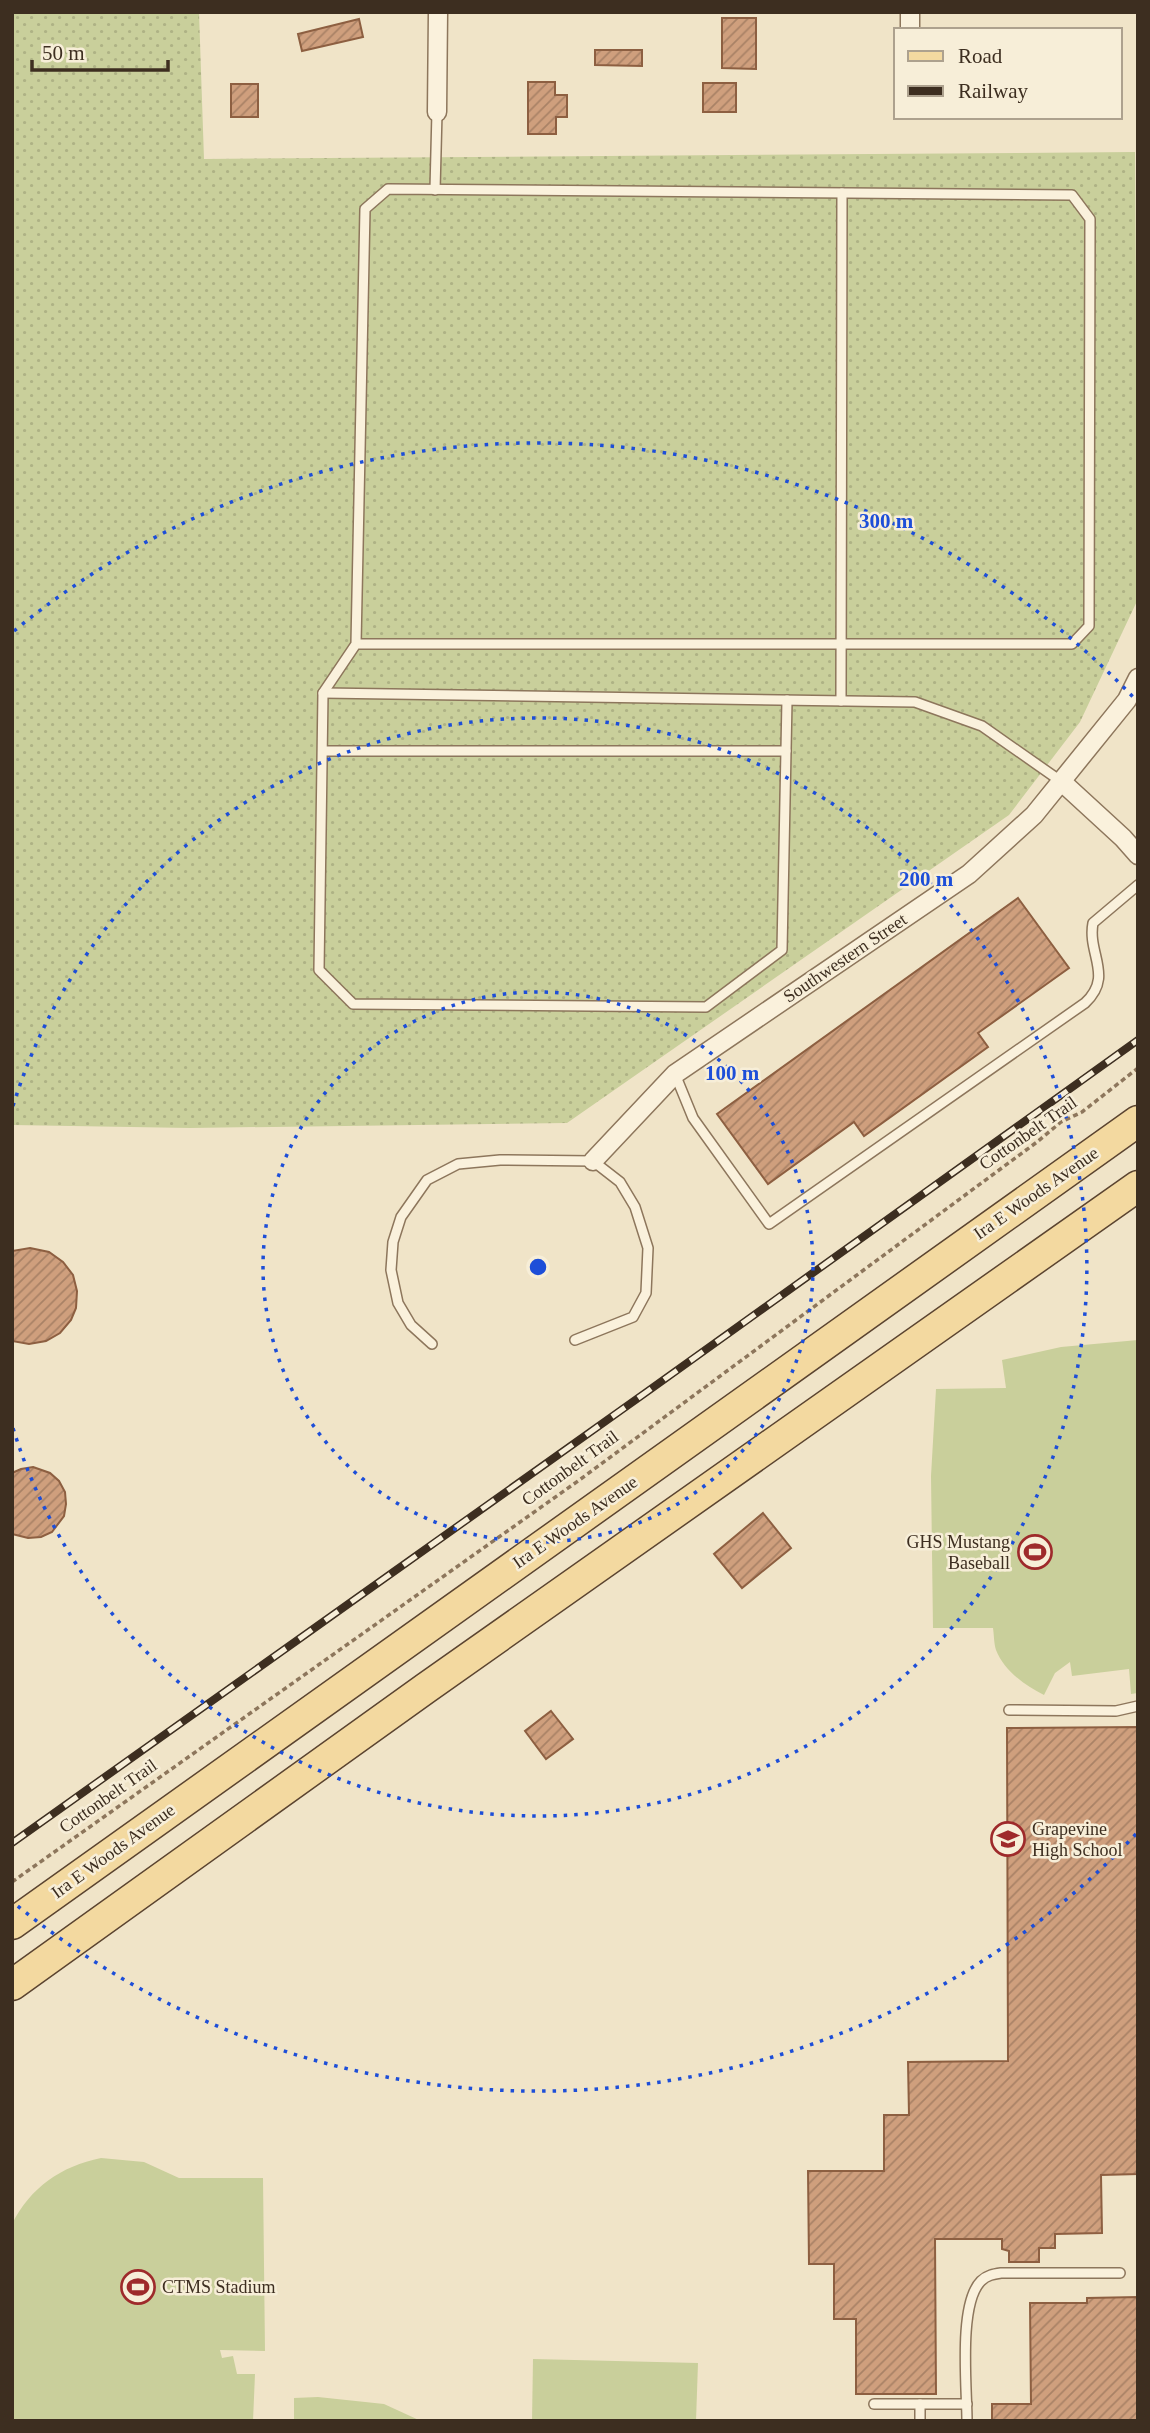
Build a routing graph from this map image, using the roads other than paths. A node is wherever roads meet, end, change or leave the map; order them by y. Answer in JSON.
{"nodes":[{"id":1,"x":438,"y":12,"type":"edge"},
{"id":2,"x":437,"y":112,"type":"joint"},
{"id":3,"x":435,"y":190,"type":"junction"},
{"id":4,"x":842,"y":193,"type":"junction"},
{"id":5,"x":356,"y":644,"type":"junction"},
{"id":6,"x":842,"y":644,"type":"junction"},
{"id":7,"x":1138,"y":678,"type":"edge"},
{"id":8,"x":323,"y":693,"type":"junction"},
{"id":9,"x":787,"y":700,"type":"junction"},
{"id":10,"x":841,"y":701,"type":"junction"},
{"id":11,"x":323,"y":751,"type":"junction"},
{"id":12,"x":786,"y":751,"type":"junction"},
{"id":13,"x":1062,"y":782,"type":"junction"},
{"id":14,"x":1138,"y":855,"type":"edge"},
{"id":15,"x":1138,"y":885,"type":"edge"},
{"id":16,"x":675,"y":1074,"type":"junction"},
{"id":17,"x":1138,"y":1121,"type":"edge"},
{"id":18,"x":593,"y":1161,"type":"junction"},
{"id":19,"x":1138,"y":1186,"type":"edge"},
{"id":20,"x":575,"y":1340,"type":"dead end"},
{"id":21,"x":432,"y":1344,"type":"dead end"},
{"id":22,"x":1138,"y":1706,"type":"edge"},
{"id":23,"x":1009,"y":1710,"type":"dead end"},
{"id":24,"x":12,"y":1924,"type":"edge"},
{"id":25,"x":12,"y":1985,"type":"edge"},
{"id":26,"x":1120,"y":2273,"type":"dead end"},
{"id":27,"x":874,"y":2404,"type":"dead end"},
{"id":28,"x":920,"y":2404,"type":"junction"},
{"id":29,"x":967,"y":2404,"type":"junction"},
{"id":30,"x":920,"y":2421,"type":"edge"},
{"id":31,"x":967,"y":2421,"type":"edge"}],
"edges":[{"from":1,"to":2,"type":"street"},
{"from":2,"to":3,"type":"lane"},
{"from":3,"to":4,"type":"lane"},
{"from":3,"to":5,"type":"lane"},
{"from":4,"to":6,"type":"lane"},
{"from":4,"to":6,"type":"lane"},
{"from":5,"to":6,"type":"lane"},
{"from":5,"to":8,"type":"lane"},
{"from":6,"to":10,"type":"lane"},
{"from":7,"to":13,"type":"street","name":"Southwestern Street"},
{"from":8,"to":9,"type":"lane"},
{"from":8,"to":11,"type":"lane"},
{"from":9,"to":10,"type":"lane"},
{"from":9,"to":12,"type":"lane"},
{"from":10,"to":13,"type":"lane"},
{"from":11,"to":12,"type":"lane"},
{"from":11,"to":12,"type":"lane"},
{"from":13,"to":14,"type":"street"},
{"from":13,"to":16,"type":"street","name":"Southwestern Street"},
{"from":15,"to":16,"type":"lane"},
{"from":16,"to":18,"type":"street","name":"Southwestern Street"},
{"from":17,"to":24,"type":"main road","name":"Ira E Woods Avenue"},
{"from":18,"to":20,"type":"lane"},
{"from":18,"to":21,"type":"lane"},
{"from":19,"to":25,"type":"main road"},
{"from":22,"to":23,"type":"lane"},
{"from":26,"to":29,"type":"lane"},
{"from":27,"to":28,"type":"lane"},
{"from":28,"to":29,"type":"lane"},
{"from":28,"to":30,"type":"lane"},
{"from":29,"to":31,"type":"lane"}]}
